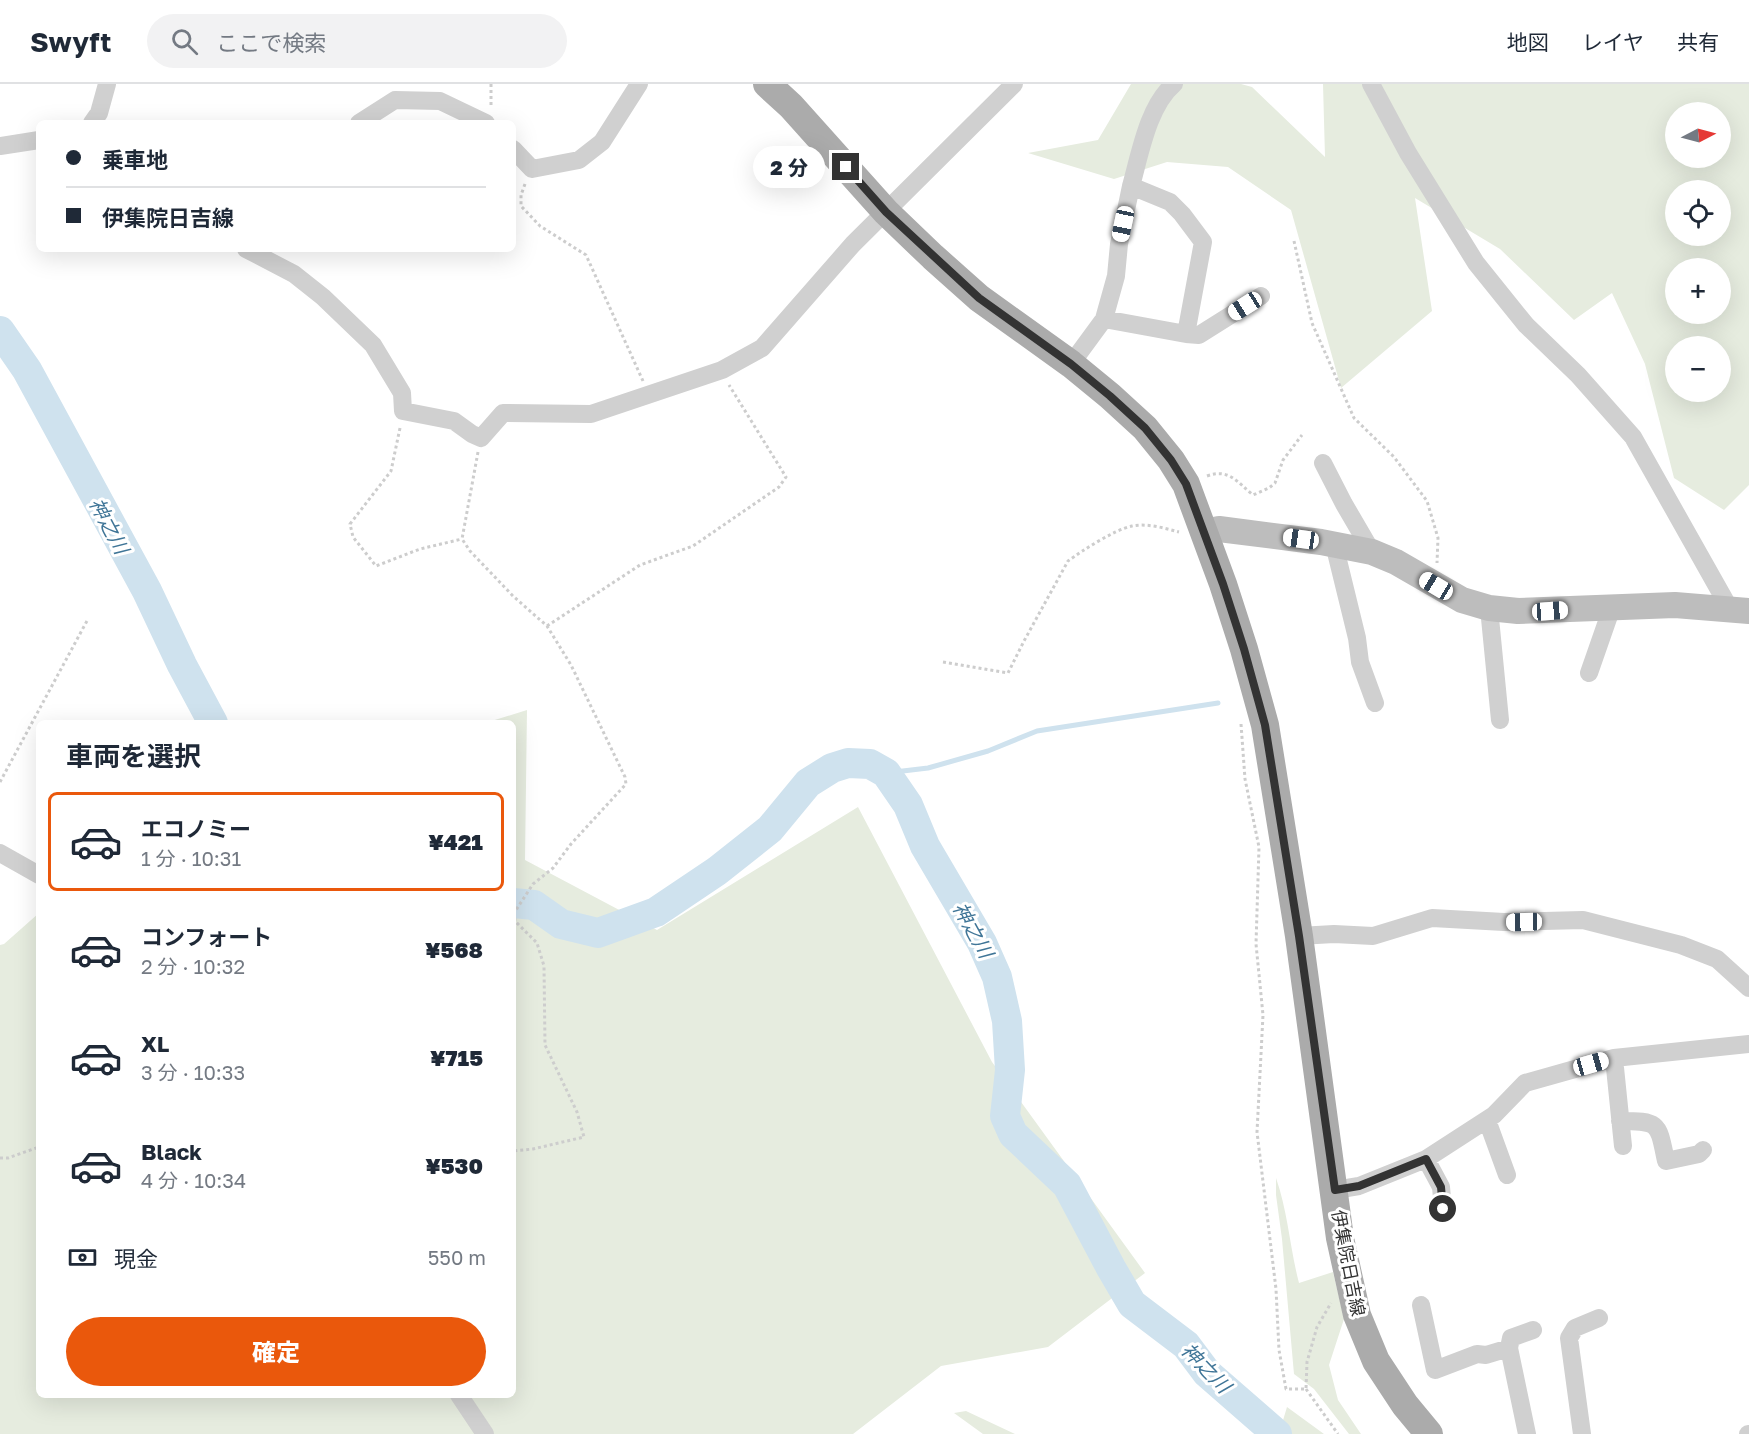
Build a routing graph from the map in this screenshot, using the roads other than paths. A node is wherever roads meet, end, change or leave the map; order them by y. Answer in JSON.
{"nodes":[{"id":1,"x":107,"y":84,"type":"edge"},
{"id":2,"x":639,"y":84,"type":"edge"},
{"id":3,"x":767,"y":84,"type":"edge"},
{"id":4,"x":1014,"y":84,"type":"edge"},
{"id":5,"x":1174,"y":84,"type":"edge"},
{"id":6,"x":1371,"y":84,"type":"edge"},
{"id":7,"x":1156,"y":92,"type":"edge"},
{"id":8,"x":489,"y":118,"type":"edge"},
{"id":9,"x":94,"y":120,"type":"edge"},
{"id":10,"x":364,"y":120,"type":"edge"},
{"id":11,"x":36,"y":140,"type":"edge"},
{"id":12,"x":0,"y":146,"type":"edge"},
{"id":13,"x":516,"y":151,"type":"edge"},
{"id":14,"x":1131,"y":186,"type":"junction"},
{"id":15,"x":886,"y":212,"type":"junction"},
{"id":16,"x":252,"y":252,"type":"edge"},
{"id":17,"x":1261,"y":296,"type":"dead end"},
{"id":18,"x":1104,"y":319,"type":"junction"},
{"id":19,"x":1186,"y":334,"type":"junction"},
{"id":20,"x":1071,"y":364,"type":"junction"},
{"id":21,"x":1323,"y":463,"type":"dead end"},
{"id":22,"x":1204,"y":532,"type":"junction"},
{"id":23,"x":1334,"y":544,"type":"junction"},
{"id":24,"x":1372,"y":552,"type":"junction"},
{"id":25,"x":1612,"y":607,"type":"junction"},
{"id":26,"x":1489,"y":608,"type":"junction"},
{"id":27,"x":1740,"y":611,"type":"edge"},
{"id":28,"x":1589,"y":673,"type":"dead end"},
{"id":29,"x":1375,"y":703,"type":"dead end"},
{"id":30,"x":1500,"y":720,"type":"dead end"},
{"id":31,"x":0,"y":853,"type":"edge"},
{"id":32,"x":36,"y":873,"type":"edge"},
{"id":33,"x":1299,"y":936,"type":"junction"},
{"id":34,"x":1749,"y":988,"type":"edge"},
{"id":35,"x":1749,"y":1044,"type":"edge"},
{"id":36,"x":1614,"y":1058,"type":"junction"},
{"id":37,"x":1487,"y":1120,"type":"junction"},
{"id":38,"x":1620,"y":1120,"type":"junction"},
{"id":39,"x":1623,"y":1146,"type":"dead end"},
{"id":40,"x":1703,"y":1150,"type":"dead end"},
{"id":41,"x":1426,"y":1159,"type":"junction"},
{"id":42,"x":1507,"y":1175,"type":"dead end"},
{"id":43,"x":1335,"y":1190,"type":"junction"},
{"id":44,"x":1443,"y":1209,"type":"dead end"},
{"id":45,"x":1421,"y":1305,"type":"dead end"},
{"id":46,"x":1599,"y":1318,"type":"dead end"},
{"id":47,"x":1533,"y":1330,"type":"dead end"},
{"id":48,"x":1509,"y":1348,"type":"junction"},
{"id":49,"x":461,"y":1398,"type":"edge"},
{"id":50,"x":485,"y":1434,"type":"edge"},
{"id":51,"x":1430,"y":1434,"type":"edge"},
{"id":52,"x":1527,"y":1434,"type":"edge"},
{"id":53,"x":1582,"y":1434,"type":"edge"}],
"edges":[{"from":1,"to":9,"type":"street"},
{"from":2,"to":13,"type":"street"},
{"from":3,"to":15,"type":"main road","name":"伊集院日吉線"},
{"from":4,"to":15,"type":"street"},
{"from":5,"to":7,"type":"street"},
{"from":6,"to":27,"type":"street"},
{"from":7,"to":14,"type":"street"},
{"from":8,"to":10,"type":"street"},
{"from":11,"to":12,"type":"street"},
{"from":14,"to":18,"type":"street"},
{"from":14,"to":19,"type":"street"},
{"from":15,"to":16,"type":"street"},
{"from":15,"to":20,"type":"main road","name":"伊集院日吉線"},
{"from":17,"to":19,"type":"street"},
{"from":18,"to":19,"type":"street"},
{"from":18,"to":20,"type":"street"},
{"from":20,"to":22,"type":"main road","name":"伊集院日吉線"},
{"from":21,"to":24,"type":"street"},
{"from":22,"to":23,"type":"street"},
{"from":22,"to":33,"type":"main road","name":"伊集院日吉線"},
{"from":23,"to":24,"type":"street"},
{"from":23,"to":29,"type":"street"},
{"from":24,"to":26,"type":"street"},
{"from":25,"to":26,"type":"street"},
{"from":25,"to":27,"type":"street"},
{"from":25,"to":28,"type":"street"},
{"from":26,"to":30,"type":"street"},
{"from":31,"to":32,"type":"street"},
{"from":33,"to":34,"type":"street"},
{"from":33,"to":43,"type":"main road","name":"伊集院日吉線"},
{"from":35,"to":36,"type":"street"},
{"from":36,"to":37,"type":"street"},
{"from":36,"to":38,"type":"street"},
{"from":37,"to":41,"type":"street"},
{"from":37,"to":42,"type":"street"},
{"from":38,"to":39,"type":"street"},
{"from":38,"to":40,"type":"street"},
{"from":41,"to":43,"type":"street"},
{"from":41,"to":44,"type":"street"},
{"from":43,"to":51,"type":"main road","name":"伊集院日吉線"},
{"from":45,"to":48,"type":"street"},
{"from":46,"to":53,"type":"street"},
{"from":47,"to":48,"type":"street"},
{"from":48,"to":52,"type":"street"},
{"from":49,"to":50,"type":"street"}]}
